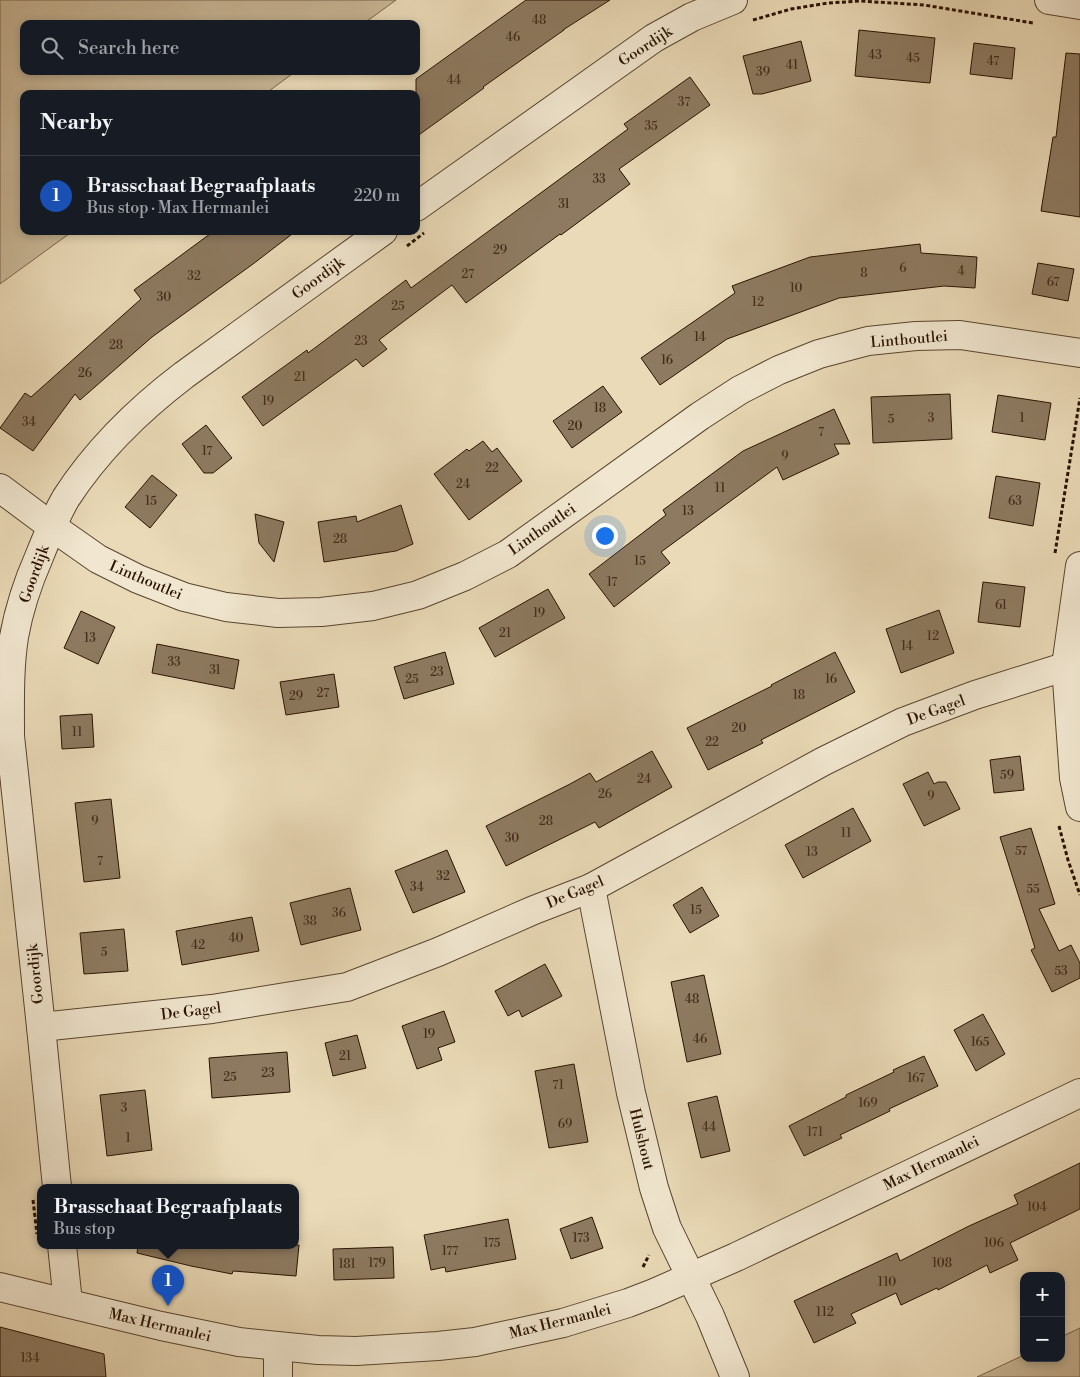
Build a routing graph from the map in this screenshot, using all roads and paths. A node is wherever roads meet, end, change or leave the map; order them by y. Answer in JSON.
{"nodes":[{"id":1,"x":733,"y":0,"type":"edge"},
{"id":2,"x":1080,"y":5,"type":"edge"},
{"id":3,"x":1044,"y":12,"type":"edge"},
{"id":4,"x":750,"y":21,"type":"dead end"},
{"id":5,"x":424,"y":218,"type":"edge"},
{"id":6,"x":392,"y":240,"type":"edge"},
{"id":7,"x":1080,"y":353,"type":"edge"},
{"id":8,"x":1080,"y":398,"type":"edge"},
{"id":9,"x":0,"y":488,"type":"edge"},
{"id":10,"x":51,"y":526,"type":"junction"},
{"id":11,"x":1053,"y":562,"type":"dead end"},
{"id":12,"x":1080,"y":566,"type":"edge"},
{"id":13,"x":1073,"y":664,"type":"edge"},
{"id":14,"x":1080,"y":806,"type":"edge"},
{"id":15,"x":591,"y":888,"type":"junction"},
{"id":16,"x":41,"y":1027,"type":"junction"},
{"id":17,"x":1080,"y":1093,"type":"edge"},
{"id":18,"x":57,"y":1184,"type":"edge"},
{"id":19,"x":62,"y":1249,"type":"edge"},
{"id":20,"x":648,"y":1250,"type":"dead end"},
{"id":21,"x":639,"y":1271,"type":"dead end"},
{"id":22,"x":691,"y":1277,"type":"junction"},
{"id":23,"x":0,"y":1287,"type":"edge"},
{"id":24,"x":68,"y":1303,"type":"junction"},
{"id":25,"x":278,"y":1347,"type":"junction"},
{"id":26,"x":278,"y":1377,"type":"edge"},
{"id":27,"x":735,"y":1377,"type":"edge"}],
"edges":[{"from":1,"to":5,"type":"street","name":"Goordijk"},
{"from":2,"to":3,"type":"street"},
{"from":3,"to":4,"type":"path"},
{"from":6,"to":10,"type":"street","name":"Goordijk"},
{"from":7,"to":10,"type":"street","name":"Linthoutlei"},
{"from":8,"to":11,"type":"path"},
{"from":9,"to":10,"type":"street","name":"Linthoutlei"},
{"from":10,"to":16,"type":"street","name":"Goordijk"},
{"from":12,"to":13,"type":"street"},
{"from":13,"to":14,"type":"street"},
{"from":13,"to":15,"type":"street","name":"De Gagel"},
{"from":15,"to":16,"type":"street","name":"De Gagel"},
{"from":15,"to":22,"type":"street","name":"Hulshout"},
{"from":16,"to":18,"type":"street","name":"Goordijk"},
{"from":17,"to":22,"type":"street","name":"Max Hermanlei"},
{"from":19,"to":24,"type":"street"},
{"from":20,"to":21,"type":"path"},
{"from":22,"to":25,"type":"street","name":"Max Hermanlei"},
{"from":22,"to":27,"type":"street","name":"Hulshout"},
{"from":23,"to":24,"type":"street","name":"Max Hermanlei"},
{"from":24,"to":25,"type":"street","name":"Max Hermanlei"},
{"from":25,"to":26,"type":"street"}]}
